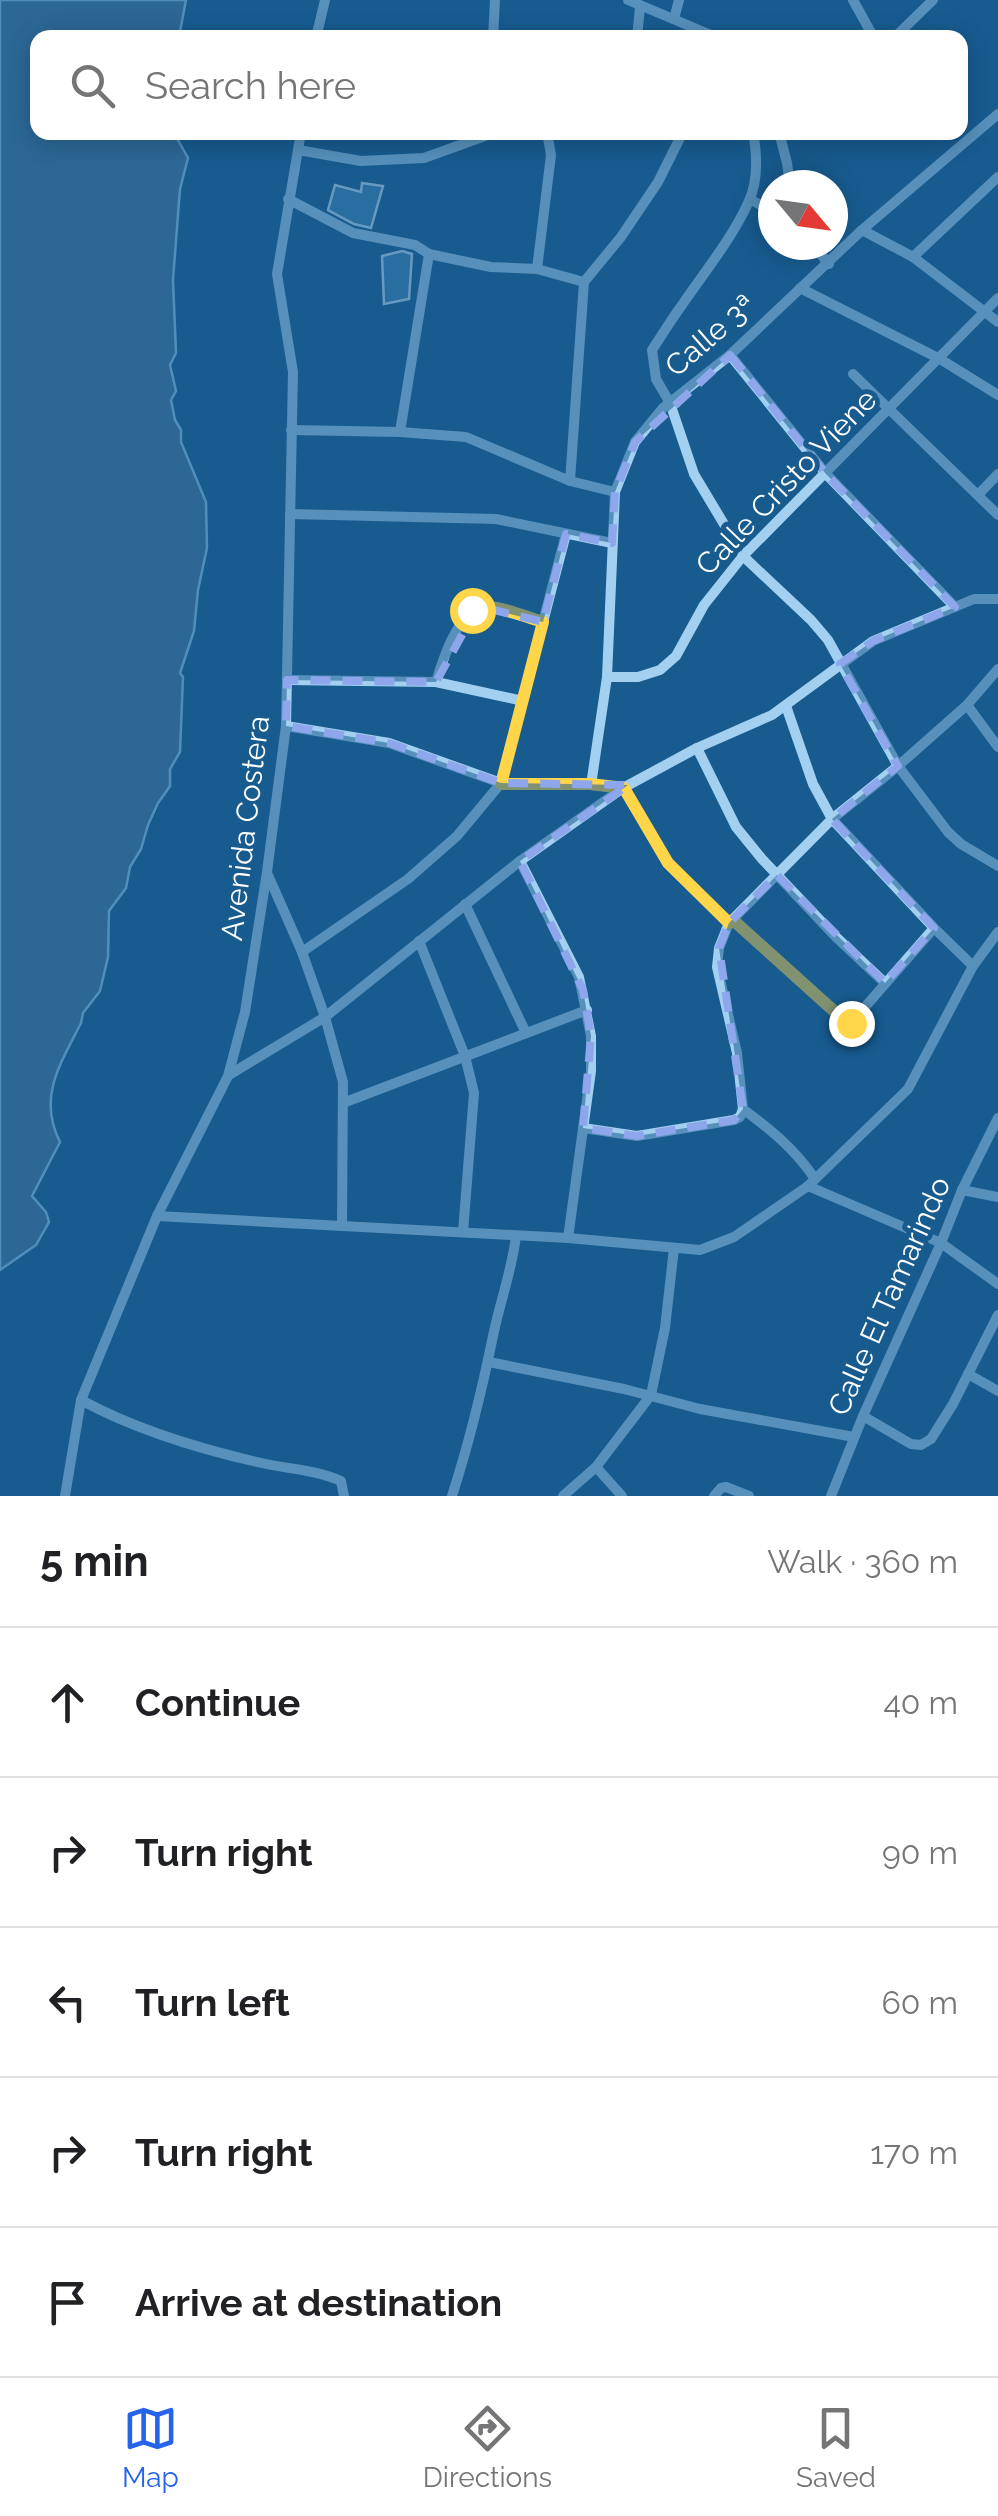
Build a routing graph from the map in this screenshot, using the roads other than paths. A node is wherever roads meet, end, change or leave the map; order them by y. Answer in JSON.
{"nodes":[{"id":1,"x":325,"y":0,"type":"edge"},
{"id":2,"x":496,"y":0,"type":"edge"},
{"id":3,"x":628,"y":0,"type":"edge"},
{"id":4,"x":679,"y":0,"type":"edge"},
{"id":5,"x":853,"y":0,"type":"edge"},
{"id":6,"x":933,"y":0,"type":"edge"},
{"id":7,"x":640,"y":7,"type":"junction"},
{"id":8,"x":674,"y":19,"type":"junction"},
{"id":9,"x":318,"y":30,"type":"edge"},
{"id":10,"x":494,"y":30,"type":"edge"},
{"id":11,"x":637,"y":30,"type":"edge"},
{"id":12,"x":699,"y":30,"type":"edge"},
{"id":13,"x":870,"y":30,"type":"edge"},
{"id":14,"x":902,"y":30,"type":"edge"},
{"id":15,"x":998,"y":114,"type":"edge"},
{"id":16,"x":300,"y":140,"type":"edge"},
{"id":17,"x":474,"y":140,"type":"edge"},
{"id":18,"x":548,"y":140,"type":"edge"},
{"id":19,"x":679,"y":140,"type":"edge"},
{"id":20,"x":755,"y":140,"type":"edge"},
{"id":21,"x":781,"y":140,"type":"edge"},
{"id":22,"x":968,"y":140,"type":"edge"},
{"id":23,"x":968,"y":140,"type":"edge"},
{"id":24,"x":298,"y":150,"type":"junction"},
{"id":25,"x":788,"y":170,"type":"edge"},
{"id":26,"x":998,"y":176,"type":"edge"},
{"id":27,"x":288,"y":198,"type":"junction"},
{"id":28,"x":750,"y":199,"type":"junction"},
{"id":29,"x":758,"y":204,"type":"edge"},
{"id":30,"x":862,"y":230,"type":"junction"},
{"id":31,"x":429,"y":254,"type":"junction"},
{"id":32,"x":913,"y":257,"type":"junction"},
{"id":33,"x":825,"y":260,"type":"edge"},
{"id":34,"x":828,"y":264,"type":"junction"},
{"id":35,"x":537,"y":269,"type":"junction"},
{"id":36,"x":584,"y":282,"type":"junction"},
{"id":37,"x":800,"y":288,"type":"junction"},
{"id":38,"x":998,"y":298,"type":"edge"},
{"id":39,"x":984,"y":310,"type":"junction"},
{"id":40,"x":998,"y":322,"type":"edge"},
{"id":41,"x":730,"y":355,"type":"junction"},
{"id":42,"x":940,"y":359,"type":"junction"},
{"id":43,"x":853,"y":374,"type":"dead end"},
{"id":44,"x":998,"y":395,"type":"edge"},
{"id":45,"x":670,"y":402,"type":"junction"},
{"id":46,"x":890,"y":409,"type":"junction"},
{"id":47,"x":291,"y":430,"type":"junction"},
{"id":48,"x":400,"y":432,"type":"junction"},
{"id":49,"x":826,"y":474,"type":"junction"},
{"id":50,"x":998,"y":474,"type":"edge"},
{"id":51,"x":570,"y":481,"type":"junction"},
{"id":52,"x":615,"y":492,"type":"junction"},
{"id":53,"x":978,"y":495,"type":"junction"},
{"id":54,"x":290,"y":514,"type":"junction"},
{"id":55,"x":998,"y":515,"type":"edge"},
{"id":56,"x":566,"y":534,"type":"junction"},
{"id":57,"x":612,"y":543,"type":"junction"},
{"id":58,"x":744,"y":556,"type":"junction"},
{"id":59,"x":998,"y":599,"type":"edge"},
{"id":60,"x":955,"y":607,"type":"junction"},
{"id":61,"x":543,"y":622,"type":"junction"},
{"id":62,"x":840,"y":664,"type":"junction"},
{"id":63,"x":998,"y":669,"type":"edge"},
{"id":64,"x":607,"y":677,"type":"junction"},
{"id":65,"x":287,"y":680,"type":"junction"},
{"id":66,"x":436,"y":682,"type":"junction"},
{"id":67,"x":522,"y":701,"type":"junction"},
{"id":68,"x":966,"y":705,"type":"junction"},
{"id":69,"x":786,"y":706,"type":"junction"},
{"id":70,"x":286,"y":726,"type":"junction"},
{"id":71,"x":998,"y":747,"type":"edge"},
{"id":72,"x":697,"y":748,"type":"junction"},
{"id":73,"x":898,"y":766,"type":"junction"},
{"id":74,"x":501,"y":784,"type":"junction"},
{"id":75,"x":590,"y":784,"type":"junction"},
{"id":76,"x":624,"y":788,"type":"junction"},
{"id":77,"x":832,"y":819,"type":"junction"},
{"id":78,"x":520,"y":862,"type":"junction"},
{"id":79,"x":998,"y":866,"type":"edge"},
{"id":80,"x":267,"y":872,"type":"junction"},
{"id":81,"x":776,"y":875,"type":"junction"},
{"id":82,"x":465,"y":904,"type":"junction"},
{"id":83,"x":731,"y":921,"type":"junction"},
{"id":84,"x":934,"y":928,"type":"junction"},
{"id":85,"x":998,"y":932,"type":"edge"},
{"id":86,"x":419,"y":941,"type":"junction"},
{"id":87,"x":302,"y":952,"type":"junction"},
{"id":88,"x":973,"y":966,"type":"junction"},
{"id":89,"x":886,"y":983,"type":"junction"},
{"id":90,"x":587,"y":1010,"type":"junction"},
{"id":91,"x":325,"y":1017,"type":"junction"},
{"id":92,"x":526,"y":1033,"type":"junction"},
{"id":93,"x":465,"y":1056,"type":"junction"},
{"id":94,"x":228,"y":1076,"type":"junction"},
{"id":95,"x":343,"y":1103,"type":"junction"},
{"id":96,"x":743,"y":1109,"type":"junction"},
{"id":97,"x":998,"y":1118,"type":"edge"},
{"id":98,"x":583,"y":1128,"type":"junction"},
{"id":99,"x":811,"y":1182,"type":"junction"},
{"id":100,"x":962,"y":1190,"type":"junction"},
{"id":101,"x":998,"y":1198,"type":"edge"},
{"id":102,"x":157,"y":1216,"type":"junction"},
{"id":103,"x":342,"y":1225,"type":"junction"},
{"id":104,"x":463,"y":1232,"type":"junction"},
{"id":105,"x":516,"y":1236,"type":"junction"},
{"id":106,"x":568,"y":1238,"type":"junction"},
{"id":107,"x":941,"y":1244,"type":"junction"},
{"id":108,"x":674,"y":1248,"type":"junction"},
{"id":109,"x":998,"y":1284,"type":"edge"},
{"id":110,"x":998,"y":1316,"type":"edge"},
{"id":111,"x":489,"y":1362,"type":"junction"},
{"id":112,"x":968,"y":1374,"type":"junction"},
{"id":113,"x":998,"y":1391,"type":"edge"},
{"id":114,"x":651,"y":1395,"type":"junction"},
{"id":115,"x":81,"y":1400,"type":"junction"},
{"id":116,"x":862,"y":1416,"type":"junction"},
{"id":117,"x":854,"y":1437,"type":"junction"},
{"id":118,"x":596,"y":1467,"type":"junction"},
{"id":119,"x":65,"y":1496,"type":"edge"},
{"id":120,"x":344,"y":1496,"type":"edge"},
{"id":121,"x":452,"y":1496,"type":"edge"},
{"id":122,"x":563,"y":1496,"type":"edge"},
{"id":123,"x":622,"y":1496,"type":"edge"},
{"id":124,"x":714,"y":1496,"type":"edge"},
{"id":125,"x":750,"y":1496,"type":"edge"},
{"id":126,"x":831,"y":1496,"type":"edge"}],
"edges":[{"from":1,"to":9,"type":"street"},
{"from":2,"to":10,"type":"street"},
{"from":3,"to":7,"type":"street"},
{"from":4,"to":8,"type":"street"},
{"from":5,"to":13,"type":"street"},
{"from":6,"to":14,"type":"street"},
{"from":7,"to":8,"type":"street"},
{"from":7,"to":11,"type":"street"},
{"from":8,"to":12,"type":"street"},
{"from":15,"to":22,"type":"street","name":"Calle 3ª"},
{"from":16,"to":24,"type":"street","name":"Avenida Costera"},
{"from":17,"to":24,"type":"street"},
{"from":18,"to":35,"type":"street"},
{"from":19,"to":36,"type":"street"},
{"from":20,"to":28,"type":"street"},
{"from":21,"to":25,"type":"street"},
{"from":23,"to":30,"type":"street","name":"Calle 3ª"},
{"from":24,"to":27,"type":"street","name":"Avenida Costera"},
{"from":26,"to":32,"type":"street"},
{"from":27,"to":31,"type":"street"},
{"from":27,"to":47,"type":"street","name":"Avenida Costera"},
{"from":28,"to":29,"type":"street"},
{"from":28,"to":45,"type":"street"},
{"from":30,"to":32,"type":"street"},
{"from":30,"to":34,"type":"street","name":"Calle 3ª"},
{"from":31,"to":35,"type":"street"},
{"from":31,"to":48,"type":"street"},
{"from":32,"to":39,"type":"street"},
{"from":33,"to":34,"type":"street"},
{"from":34,"to":37,"type":"street","name":"Calle 3ª"},
{"from":35,"to":36,"type":"street"},
{"from":36,"to":51,"type":"street"},
{"from":37,"to":41,"type":"street","name":"Calle 3ª"},
{"from":37,"to":42,"type":"street"},
{"from":38,"to":39,"type":"street","name":"Calle Cristo Viene"},
{"from":39,"to":40,"type":"street"},
{"from":39,"to":42,"type":"street","name":"Calle Cristo Viene"},
{"from":41,"to":45,"type":"street","name":"Calle 3ª"},
{"from":41,"to":49,"type":"street"},
{"from":42,"to":44,"type":"street"},
{"from":42,"to":46,"type":"street","name":"Calle Cristo Viene"},
{"from":43,"to":46,"type":"street"},
{"from":45,"to":52,"type":"street","name":"Calle 3ª"},
{"from":45,"to":58,"type":"street"},
{"from":46,"to":49,"type":"street","name":"Calle Cristo Viene"},
{"from":46,"to":53,"type":"street"},
{"from":47,"to":48,"type":"street"},
{"from":47,"to":54,"type":"street","name":"Avenida Costera"},
{"from":48,"to":51,"type":"street"},
{"from":49,"to":58,"type":"street","name":"Calle Cristo Viene"},
{"from":49,"to":60,"type":"street"},
{"from":50,"to":53,"type":"street"},
{"from":51,"to":52,"type":"street"},
{"from":52,"to":57,"type":"street","name":"Calle 3ª"},
{"from":53,"to":55,"type":"street"},
{"from":54,"to":56,"type":"street"},
{"from":54,"to":65,"type":"street","name":"Avenida Costera"},
{"from":56,"to":57,"type":"street"},
{"from":56,"to":61,"type":"street"},
{"from":57,"to":64,"type":"street","name":"Calle 3ª"},
{"from":58,"to":62,"type":"street"},
{"from":58,"to":64,"type":"street","name":"Calle Cristo Viene"},
{"from":59,"to":60,"type":"street"},
{"from":60,"to":62,"type":"street"},
{"from":61,"to":66,"type":"street"},
{"from":61,"to":67,"type":"street"},
{"from":62,"to":69,"type":"street"},
{"from":62,"to":73,"type":"street"},
{"from":63,"to":68,"type":"street"},
{"from":64,"to":75,"type":"street","name":"Calle 3ª"},
{"from":65,"to":66,"type":"street"},
{"from":65,"to":70,"type":"street","name":"Avenida Costera"},
{"from":66,"to":67,"type":"street"},
{"from":67,"to":74,"type":"street"},
{"from":68,"to":71,"type":"street"},
{"from":68,"to":73,"type":"street"},
{"from":69,"to":72,"type":"street"},
{"from":69,"to":77,"type":"street"},
{"from":70,"to":74,"type":"street"},
{"from":70,"to":80,"type":"street","name":"Avenida Costera"},
{"from":72,"to":76,"type":"street"},
{"from":72,"to":81,"type":"street"},
{"from":73,"to":77,"type":"street"},
{"from":73,"to":79,"type":"street"},
{"from":74,"to":75,"type":"street"},
{"from":74,"to":87,"type":"street"},
{"from":75,"to":76,"type":"street"},
{"from":76,"to":78,"type":"street"},
{"from":76,"to":83,"type":"street"},
{"from":77,"to":81,"type":"street"},
{"from":77,"to":84,"type":"street"},
{"from":78,"to":82,"type":"street"},
{"from":78,"to":90,"type":"street"},
{"from":80,"to":87,"type":"street"},
{"from":80,"to":94,"type":"street","name":"Avenida Costera"},
{"from":81,"to":83,"type":"street"},
{"from":81,"to":89,"type":"street"},
{"from":82,"to":86,"type":"street"},
{"from":82,"to":92,"type":"street"},
{"from":83,"to":89,"type":"street"},
{"from":83,"to":96,"type":"street"},
{"from":84,"to":88,"type":"street"},
{"from":84,"to":89,"type":"street"},
{"from":85,"to":88,"type":"street"},
{"from":86,"to":91,"type":"street"},
{"from":86,"to":93,"type":"street"},
{"from":87,"to":91,"type":"street"},
{"from":88,"to":99,"type":"street"},
{"from":90,"to":92,"type":"street"},
{"from":90,"to":98,"type":"street"},
{"from":91,"to":94,"type":"street"},
{"from":91,"to":95,"type":"street"},
{"from":92,"to":93,"type":"street"},
{"from":93,"to":95,"type":"street"},
{"from":93,"to":104,"type":"street"},
{"from":94,"to":102,"type":"street","name":"Avenida Costera"},
{"from":95,"to":103,"type":"street"},
{"from":96,"to":98,"type":"street"},
{"from":96,"to":99,"type":"street"},
{"from":97,"to":100,"type":"street","name":"Calle El Tamarindo"},
{"from":98,"to":106,"type":"street"},
{"from":99,"to":107,"type":"street"},
{"from":99,"to":108,"type":"street"},
{"from":100,"to":101,"type":"street"},
{"from":100,"to":107,"type":"street","name":"Calle El Tamarindo"},
{"from":102,"to":103,"type":"street"},
{"from":102,"to":115,"type":"street","name":"Avenida Costera"},
{"from":103,"to":104,"type":"street"},
{"from":104,"to":105,"type":"street"},
{"from":105,"to":106,"type":"street"},
{"from":105,"to":111,"type":"street"},
{"from":106,"to":108,"type":"street"},
{"from":107,"to":109,"type":"street"},
{"from":107,"to":116,"type":"street","name":"Calle El Tamarindo"},
{"from":108,"to":114,"type":"street"},
{"from":110,"to":112,"type":"street"},
{"from":111,"to":114,"type":"street"},
{"from":111,"to":121,"type":"street"},
{"from":112,"to":113,"type":"street"},
{"from":112,"to":116,"type":"street"},
{"from":114,"to":117,"type":"street"},
{"from":114,"to":118,"type":"street"},
{"from":115,"to":119,"type":"street","name":"Avenida Costera"},
{"from":115,"to":120,"type":"street"},
{"from":116,"to":117,"type":"street","name":"Calle El Tamarindo"},
{"from":117,"to":126,"type":"street","name":"Calle El Tamarindo"},
{"from":118,"to":122,"type":"street"},
{"from":118,"to":123,"type":"street"},
{"from":124,"to":125,"type":"street"}]}
